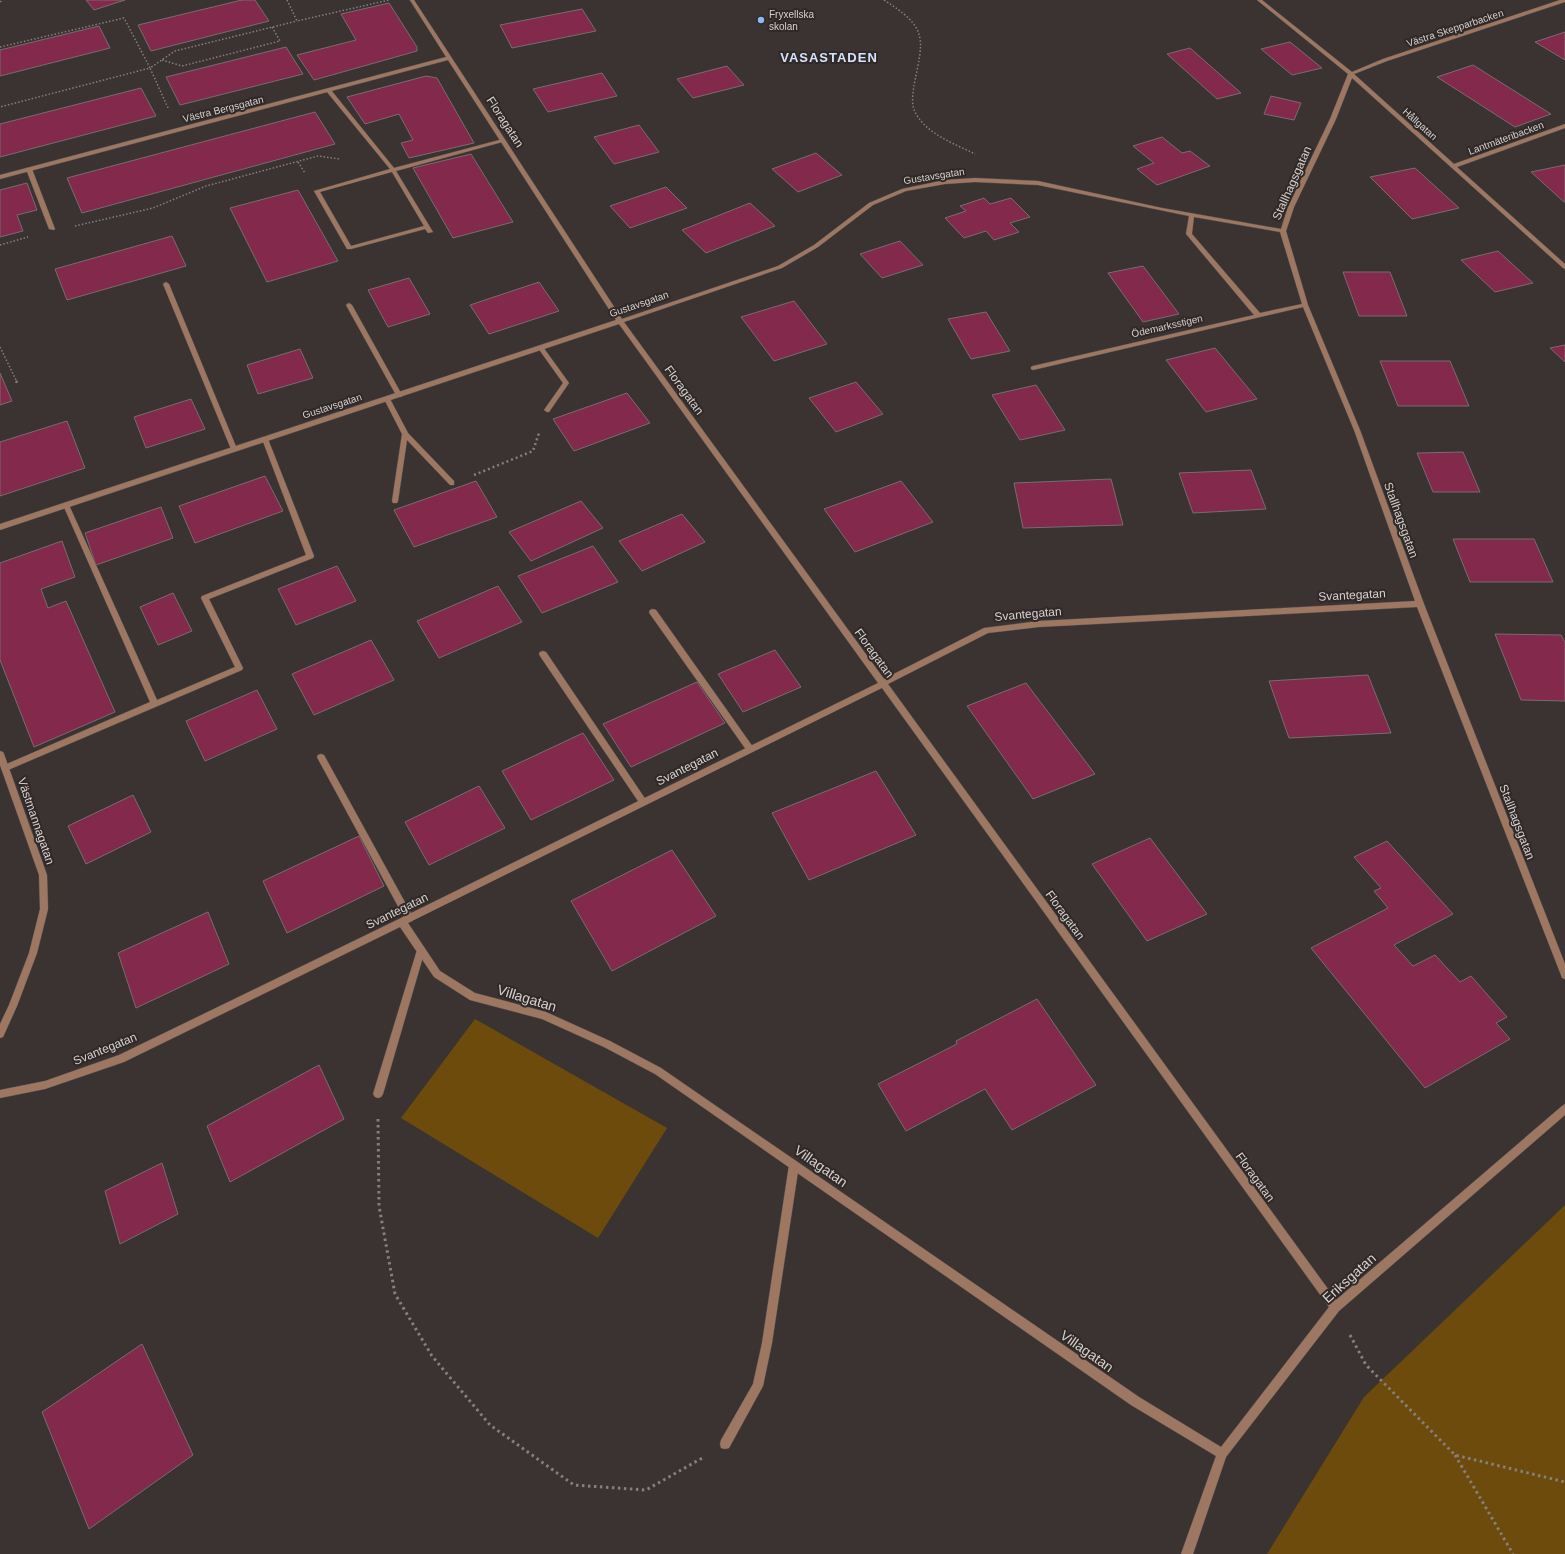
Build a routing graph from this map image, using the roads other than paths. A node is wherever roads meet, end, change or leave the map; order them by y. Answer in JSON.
{"nodes":[{"id":1,"x":412,"y":0,"type":"edge"},
{"id":2,"x":1259,"y":0,"type":"edge"},
{"id":3,"x":1565,"y":0,"type":"edge"},
{"id":4,"x":449,"y":58,"type":"junction"},
{"id":5,"x":1351,"y":74,"type":"junction"},
{"id":6,"x":329,"y":91,"type":"junction"},
{"id":7,"x":1565,"y":126,"type":"edge"},
{"id":8,"x":503,"y":141,"type":"junction"},
{"id":9,"x":1454,"y":166,"type":"junction"},
{"id":10,"x":29,"y":169,"type":"junction"},
{"id":11,"x":393,"y":170,"type":"junction"},
{"id":12,"x":0,"y":176,"type":"edge"},
{"id":13,"x":1192,"y":215,"type":"junction"},
{"id":14,"x":52,"y":229,"type":"road end"},
{"id":15,"x":1283,"y":231,"type":"junction"},
{"id":16,"x":1565,"y":267,"type":"edge"},
{"id":17,"x":166,"y":284,"type":"dead end"},
{"id":18,"x":1305,"y":304,"type":"junction"},
{"id":19,"x":349,"y":305,"type":"dead end"},
{"id":20,"x":1258,"y":315,"type":"junction"},
{"id":21,"x":620,"y":322,"type":"junction"},
{"id":22,"x":541,"y":348,"type":"junction"},
{"id":23,"x":1033,"y":368,"type":"dead end"},
{"id":24,"x":399,"y":395,"type":"junction"},
{"id":25,"x":386,"y":399,"type":"junction"},
{"id":26,"x":547,"y":410,"type":"road end"},
{"id":27,"x":405,"y":434,"type":"junction"},
{"id":28,"x":265,"y":439,"type":"junction"},
{"id":29,"x":234,"y":449,"type":"junction"},
{"id":30,"x":452,"y":483,"type":"road end"},
{"id":31,"x":395,"y":501,"type":"dead end"},
{"id":32,"x":66,"y":505,"type":"junction"},
{"id":33,"x":0,"y":527,"type":"edge"},
{"id":34,"x":1420,"y":604,"type":"junction"},
{"id":35,"x":653,"y":612,"type":"dead end"},
{"id":36,"x":543,"y":654,"type":"dead end"},
{"id":37,"x":882,"y":684,"type":"junction"},
{"id":38,"x":155,"y":704,"type":"junction"},
{"id":39,"x":750,"y":749,"type":"junction"},
{"id":40,"x":0,"y":754,"type":"edge"},
{"id":41,"x":321,"y":757,"type":"dead end"},
{"id":42,"x":5,"y":768,"type":"junction"},
{"id":43,"x":643,"y":802,"type":"junction"},
{"id":44,"x":406,"y":920,"type":"junction"},
{"id":45,"x":421,"y":950,"type":"junction"},
{"id":46,"x":1565,"y":975,"type":"edge"},
{"id":47,"x":0,"y":1034,"type":"edge"},
{"id":48,"x":0,"y":1094,"type":"edge"},
{"id":49,"x":378,"y":1094,"type":"road end"},
{"id":50,"x":1565,"y":1109,"type":"edge"},
{"id":51,"x":794,"y":1165,"type":"junction"},
{"id":52,"x":1335,"y":1307,"type":"junction"},
{"id":53,"x":725,"y":1444,"type":"road end"},
{"id":54,"x":1222,"y":1454,"type":"junction"},
{"id":55,"x":1187,"y":1554,"type":"edge"}],
"edges":[{"from":1,"to":4,"type":"street","name":"Floragatan"},
{"from":2,"to":5,"type":"street","name":"Hållgatan"},
{"from":3,"to":5,"type":"street","name":"Västra Skepparbacken"},
{"from":4,"to":6,"type":"street","name":"Västra Bergsgatan"},
{"from":4,"to":8,"type":"street","name":"Floragatan"},
{"from":5,"to":9,"type":"street","name":"Hållgatan"},
{"from":5,"to":15,"type":"street","name":"Stallhagsgatan"},
{"from":6,"to":10,"type":"street","name":"Västra Bergsgatan"},
{"from":6,"to":11,"type":"street"},
{"from":7,"to":9,"type":"street","name":"Lantmäteribacken"},
{"from":8,"to":11,"type":"street"},
{"from":8,"to":21,"type":"street","name":"Floragatan"},
{"from":9,"to":16,"type":"street","name":"Hållgatan"},
{"from":10,"to":12,"type":"street","name":"Västra Bergsgatan"},
{"from":10,"to":14,"type":"street"},
{"from":11,"to":11,"type":"street"},
{"from":13,"to":15,"type":"street","name":"Gustavsgatan"},
{"from":13,"to":20,"type":"street"},
{"from":13,"to":21,"type":"street","name":"Gustavsgatan"},
{"from":15,"to":18,"type":"street","name":"Stallhagsgatan"},
{"from":17,"to":29,"type":"street"},
{"from":18,"to":20,"type":"street","name":"Ödemarksstigen"},
{"from":18,"to":34,"type":"street","name":"Stallhagsgatan"},
{"from":19,"to":24,"type":"street"},
{"from":20,"to":23,"type":"street","name":"Ödemarksstigen"},
{"from":21,"to":22,"type":"street","name":"Gustavsgatan"},
{"from":21,"to":37,"type":"street","name":"Floragatan"},
{"from":22,"to":24,"type":"street","name":"Gustavsgatan"},
{"from":22,"to":26,"type":"street"},
{"from":24,"to":25,"type":"street","name":"Gustavsgatan"},
{"from":25,"to":27,"type":"street"},
{"from":25,"to":28,"type":"street","name":"Gustavsgatan"},
{"from":27,"to":30,"type":"street"},
{"from":27,"to":31,"type":"street"},
{"from":28,"to":29,"type":"street","name":"Gustavsgatan"},
{"from":28,"to":38,"type":"street"},
{"from":29,"to":32,"type":"street","name":"Gustavsgatan"},
{"from":32,"to":33,"type":"street","name":"Gustavsgatan"},
{"from":32,"to":38,"type":"street"},
{"from":34,"to":37,"type":"street","name":"Svantegatan"},
{"from":34,"to":46,"type":"street","name":"Stallhagsgatan"},
{"from":35,"to":39,"type":"street"},
{"from":36,"to":43,"type":"street"},
{"from":37,"to":39,"type":"street","name":"Svantegatan"},
{"from":37,"to":52,"type":"street","name":"Floragatan"},
{"from":38,"to":42,"type":"street"},
{"from":39,"to":43,"type":"street","name":"Svantegatan"},
{"from":40,"to":42,"type":"street","name":"Västmannagatan"},
{"from":41,"to":44,"type":"street","name":"Villagatan"},
{"from":42,"to":47,"type":"street","name":"Västmannagatan"},
{"from":43,"to":44,"type":"street","name":"Svantegatan"},
{"from":44,"to":45,"type":"street","name":"Villagatan"},
{"from":44,"to":48,"type":"street","name":"Svantegatan"},
{"from":45,"to":49,"type":"street"},
{"from":45,"to":51,"type":"street","name":"Villagatan"},
{"from":50,"to":52,"type":"street","name":"Eriksgatan"},
{"from":51,"to":53,"type":"street"},
{"from":51,"to":54,"type":"street","name":"Villagatan"},
{"from":52,"to":54,"type":"street","name":"Eriksgatan"},
{"from":54,"to":55,"type":"street","name":"Eriksgatan"}]}
